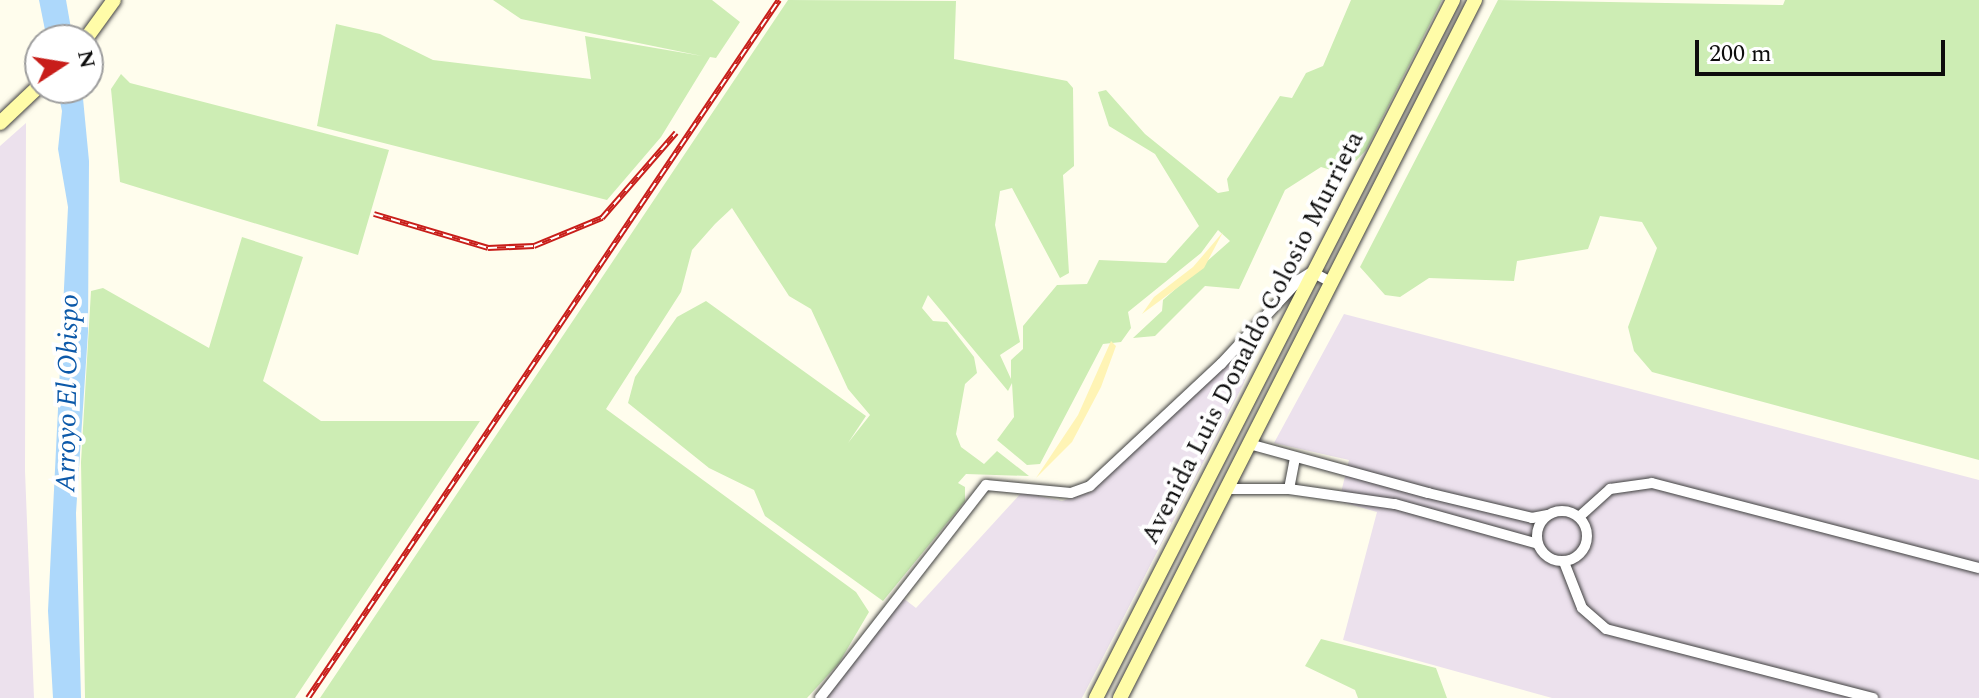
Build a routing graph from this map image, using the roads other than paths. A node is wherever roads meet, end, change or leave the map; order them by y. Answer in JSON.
{"nodes":[{"id":1,"x":114,"y":0,"type":"edge"},
{"id":2,"x":1453,"y":0,"type":"edge"},
{"id":3,"x":1475,"y":0,"type":"edge"},
{"id":4,"x":96,"y":24,"type":"edge"},
{"id":5,"x":24,"y":100,"type":"edge"},
{"id":6,"x":0,"y":123,"type":"edge"},
{"id":7,"x":1312,"y":272,"type":"junction"},
{"id":8,"x":1331,"y":282,"type":"junction"},
{"id":9,"x":1249,"y":444,"type":"junction"},
{"id":10,"x":1295,"y":459,"type":"junction"},
{"id":11,"x":1226,"y":489,"type":"junction"},
{"id":12,"x":1289,"y":489,"type":"junction"},
{"id":13,"x":1548,"y":515,"type":"junction"},
{"id":14,"x":1579,"y":517,"type":"junction"},
{"id":15,"x":1538,"y":544,"type":"junction"},
{"id":16,"x":1564,"y":562,"type":"junction"},
{"id":17,"x":1979,"y":568,"type":"edge"},
{"id":18,"x":820,"y":698,"type":"edge"},
{"id":19,"x":1096,"y":698,"type":"edge"},
{"id":20,"x":1120,"y":698,"type":"edge"},
{"id":21,"x":1873,"y":698,"type":"edge"}],
"edges":[{"from":1,"to":4,"type":"main road"},
{"from":2,"to":7,"type":"main road","name":"Avenida Luis Donaldo Colosio Murrieta"},
{"from":3,"to":8,"type":"main road","name":"Avenida Luis Donaldo Colosio Murrieta"},
{"from":5,"to":6,"type":"main road"},
{"from":7,"to":8,"type":"street"},
{"from":7,"to":18,"type":"street"},
{"from":7,"to":19,"type":"main road","name":"Avenida Luis Donaldo Colosio Murrieta"},
{"from":8,"to":9,"type":"main road","name":"Avenida Luis Donaldo Colosio Murrieta"},
{"from":9,"to":10,"type":"street"},
{"from":9,"to":11,"type":"main road","name":"Avenida Luis Donaldo Colosio Murrieta"},
{"from":10,"to":12,"type":"street"},
{"from":10,"to":13,"type":"street"},
{"from":11,"to":12,"type":"street"},
{"from":11,"to":20,"type":"main road","name":"Avenida Luis Donaldo Colosio Murrieta"},
{"from":12,"to":15,"type":"street"},
{"from":13,"to":14,"type":"street"},
{"from":13,"to":15,"type":"street"},
{"from":14,"to":16,"type":"street"},
{"from":14,"to":17,"type":"street"},
{"from":15,"to":16,"type":"street"},
{"from":16,"to":21,"type":"street"}]}
